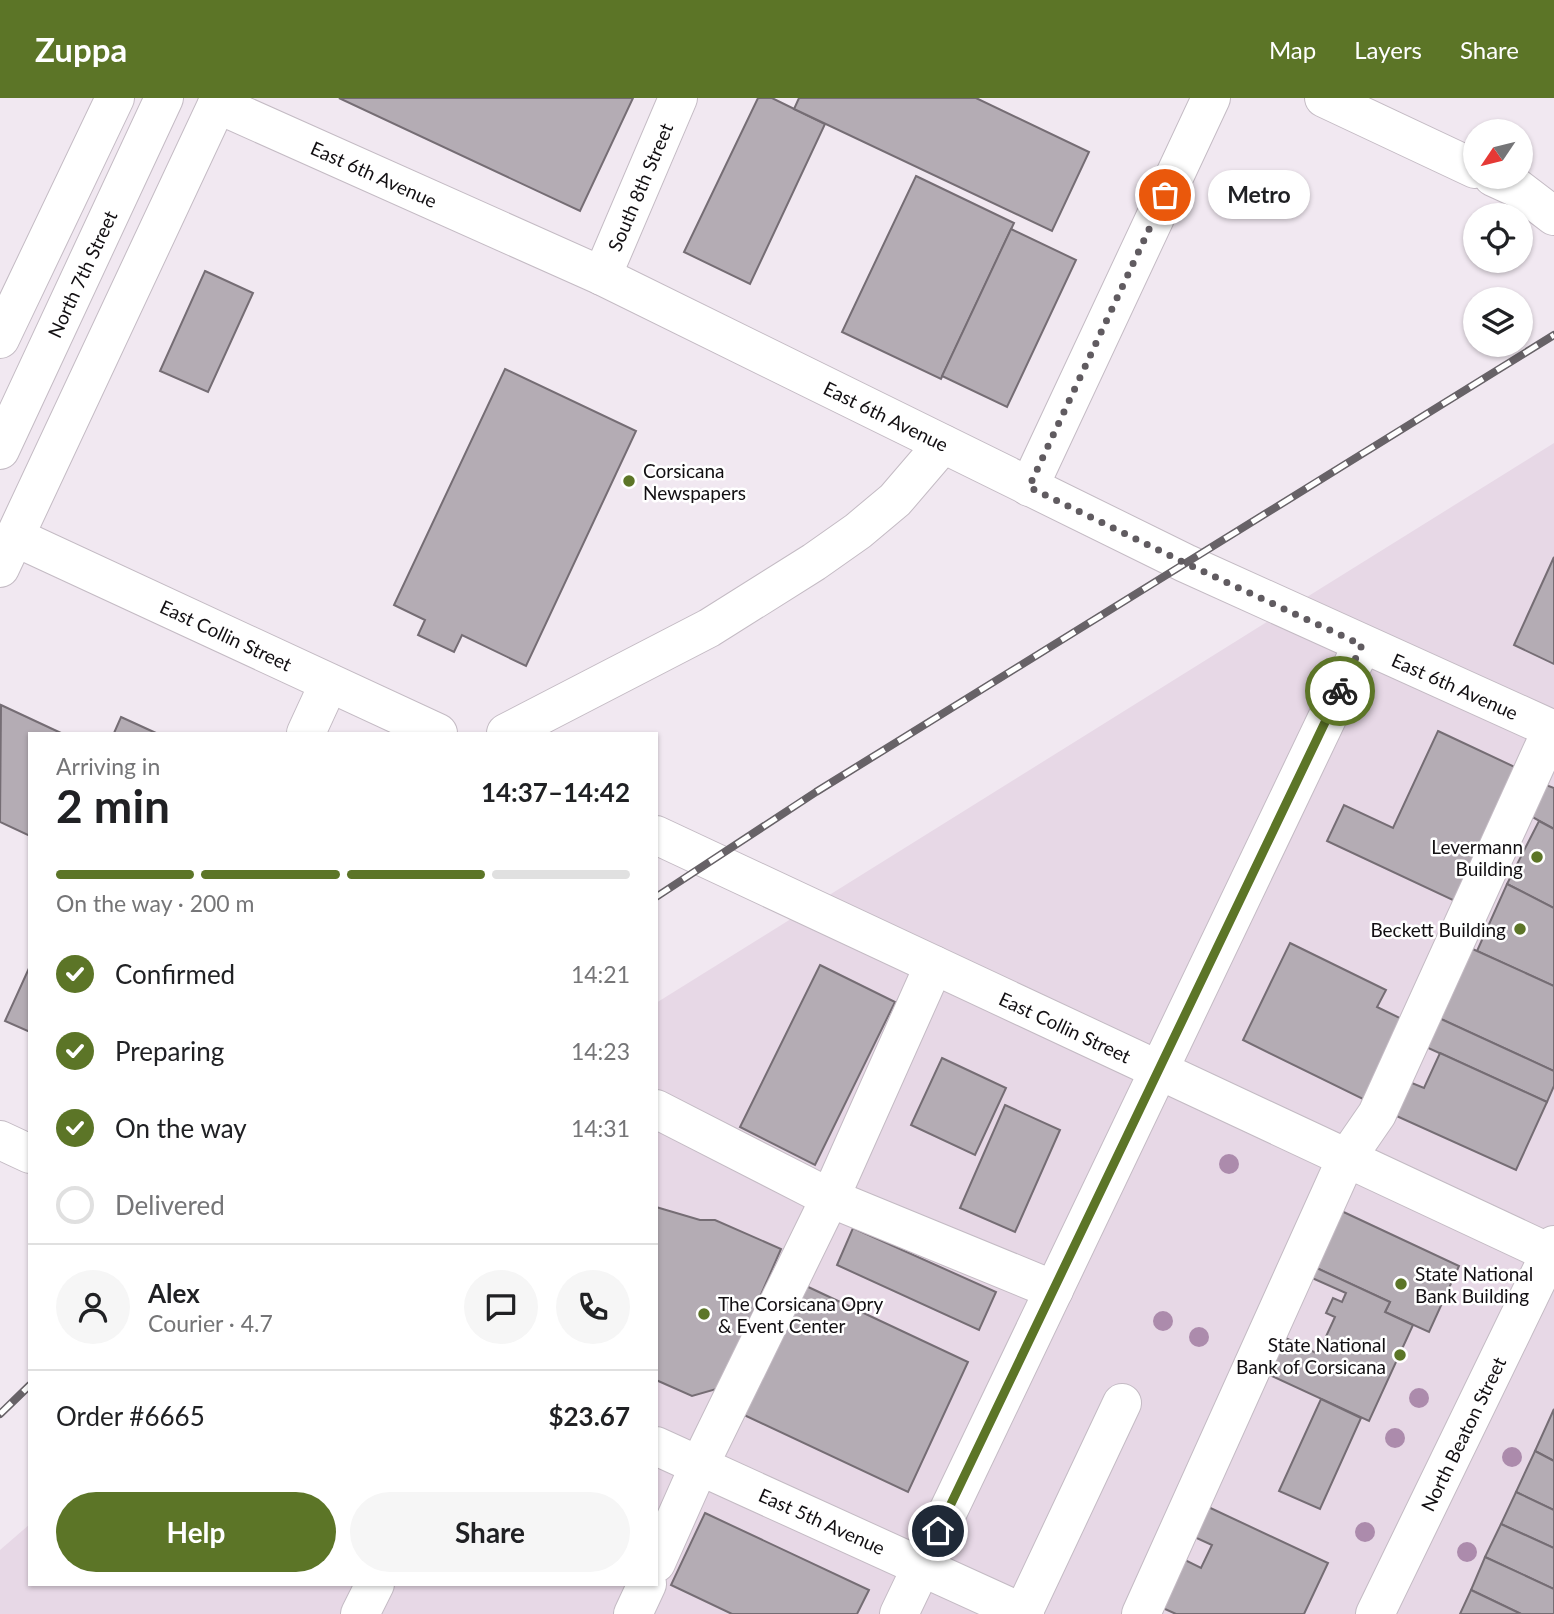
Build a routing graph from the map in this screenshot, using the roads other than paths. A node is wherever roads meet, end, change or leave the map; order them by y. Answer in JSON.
{"nodes":[{"id":1,"x":115,"y":98,"type":"edge"},
{"id":2,"x":164,"y":98,"type":"edge"},
{"id":3,"x":678,"y":98,"type":"edge"},
{"id":4,"x":1211,"y":98,"type":"edge"},
{"id":5,"x":1324,"y":98,"type":"edge"},
{"id":6,"x":219,"y":101,"type":"edge"},
{"id":7,"x":1463,"y":163,"type":"edge"},
{"id":8,"x":1533,"y":188,"type":"edge"},
{"id":9,"x":1515,"y":189,"type":"edge"},
{"id":10,"x":1554,"y":193,"type":"edge"},
{"id":11,"x":1554,"y":216,"type":"edge"},
{"id":12,"x":602,"y":276,"type":"junction"},
{"id":13,"x":0,"y":339,"type":"edge"},
{"id":14,"x":943,"y":444,"type":"junction"},
{"id":15,"x":0,"y":450,"type":"edge"},
{"id":16,"x":1029,"y":487,"type":"junction"},
{"id":17,"x":7,"y":553,"type":"edge"},
{"id":18,"x":1362,"y":645,"type":"junction"},
{"id":19,"x":329,"y":683,"type":"junction"},
{"id":20,"x":1553,"y":729,"type":"edge"},
{"id":21,"x":306,"y":732,"type":"edge"},
{"id":22,"x":436,"y":732,"type":"edge"},
{"id":23,"x":508,"y":732,"type":"edge"},
{"id":24,"x":658,"y":836,"type":"edge"},
{"id":25,"x":934,"y":964,"type":"junction"},
{"id":26,"x":1159,"y":1071,"type":"junction"},
{"id":27,"x":658,"y":1110,"type":"edge"},
{"id":28,"x":0,"y":1140,"type":"edge"},
{"id":29,"x":28,"y":1153,"type":"edge"},
{"id":30,"x":1346,"y":1159,"type":"junction"},
{"id":31,"x":830,"y":1198,"type":"junction"},
{"id":32,"x":1553,"y":1251,"type":"edge"},
{"id":33,"x":1054,"y":1290,"type":"junction"},
{"id":34,"x":1122,"y":1403,"type":"dead end"},
{"id":35,"x":658,"y":1448,"type":"edge"},
{"id":36,"x":699,"y":1466,"type":"junction"},
{"id":37,"x":658,"y":1558,"type":"edge"},
{"id":38,"x":921,"y":1566,"type":"junction"},
{"id":39,"x":374,"y":1586,"type":"edge"},
{"id":40,"x":646,"y":1586,"type":"edge"},
{"id":41,"x":360,"y":1614,"type":"edge"},
{"id":42,"x":633,"y":1614,"type":"edge"},
{"id":43,"x":899,"y":1614,"type":"edge"},
{"id":44,"x":1024,"y":1614,"type":"edge"},
{"id":45,"x":1141,"y":1614,"type":"edge"},
{"id":46,"x":1376,"y":1614,"type":"edge"}],
"edges":[{"from":1,"to":13,"type":"street"},
{"from":2,"to":15,"type":"street","name":"North 7th Street"},
{"from":3,"to":12,"type":"street","name":"South 8th Street"},
{"from":4,"to":16,"type":"street"},
{"from":5,"to":7,"type":"street"},
{"from":6,"to":12,"type":"street","name":"East 6th Avenue"},
{"from":6,"to":17,"type":"street"},
{"from":8,"to":10,"type":"street"},
{"from":9,"to":11,"type":"street"},
{"from":12,"to":14,"type":"street","name":"East 6th Avenue"},
{"from":14,"to":16,"type":"street","name":"East 6th Avenue"},
{"from":14,"to":23,"type":"street"},
{"from":16,"to":18,"type":"street","name":"East 6th Avenue"},
{"from":17,"to":19,"type":"street","name":"East Collin Street"},
{"from":18,"to":20,"type":"street","name":"East 6th Avenue"},
{"from":18,"to":26,"type":"street"},
{"from":19,"to":21,"type":"street"},
{"from":19,"to":22,"type":"street","name":"East Collin Street"},
{"from":20,"to":30,"type":"street"},
{"from":24,"to":25,"type":"street","name":"East Collin Street"},
{"from":25,"to":26,"type":"street","name":"East Collin Street"},
{"from":25,"to":31,"type":"street"},
{"from":26,"to":30,"type":"street","name":"East Collin Street"},
{"from":26,"to":33,"type":"street"},
{"from":27,"to":31,"type":"street"},
{"from":28,"to":29,"type":"street"},
{"from":30,"to":32,"type":"street","name":"East Collin Street"},
{"from":30,"to":45,"type":"street"},
{"from":31,"to":33,"type":"street"},
{"from":31,"to":36,"type":"street"},
{"from":32,"to":46,"type":"street","name":"North Beaton Street"},
{"from":33,"to":38,"type":"street"},
{"from":34,"to":44,"type":"street"},
{"from":35,"to":36,"type":"street","name":"East 5th Avenue"},
{"from":36,"to":37,"type":"street"},
{"from":36,"to":38,"type":"street","name":"East 5th Avenue"},
{"from":38,"to":43,"type":"street"},
{"from":38,"to":44,"type":"street","name":"East 5th Avenue"},
{"from":39,"to":41,"type":"street"},
{"from":40,"to":42,"type":"street"}]}
